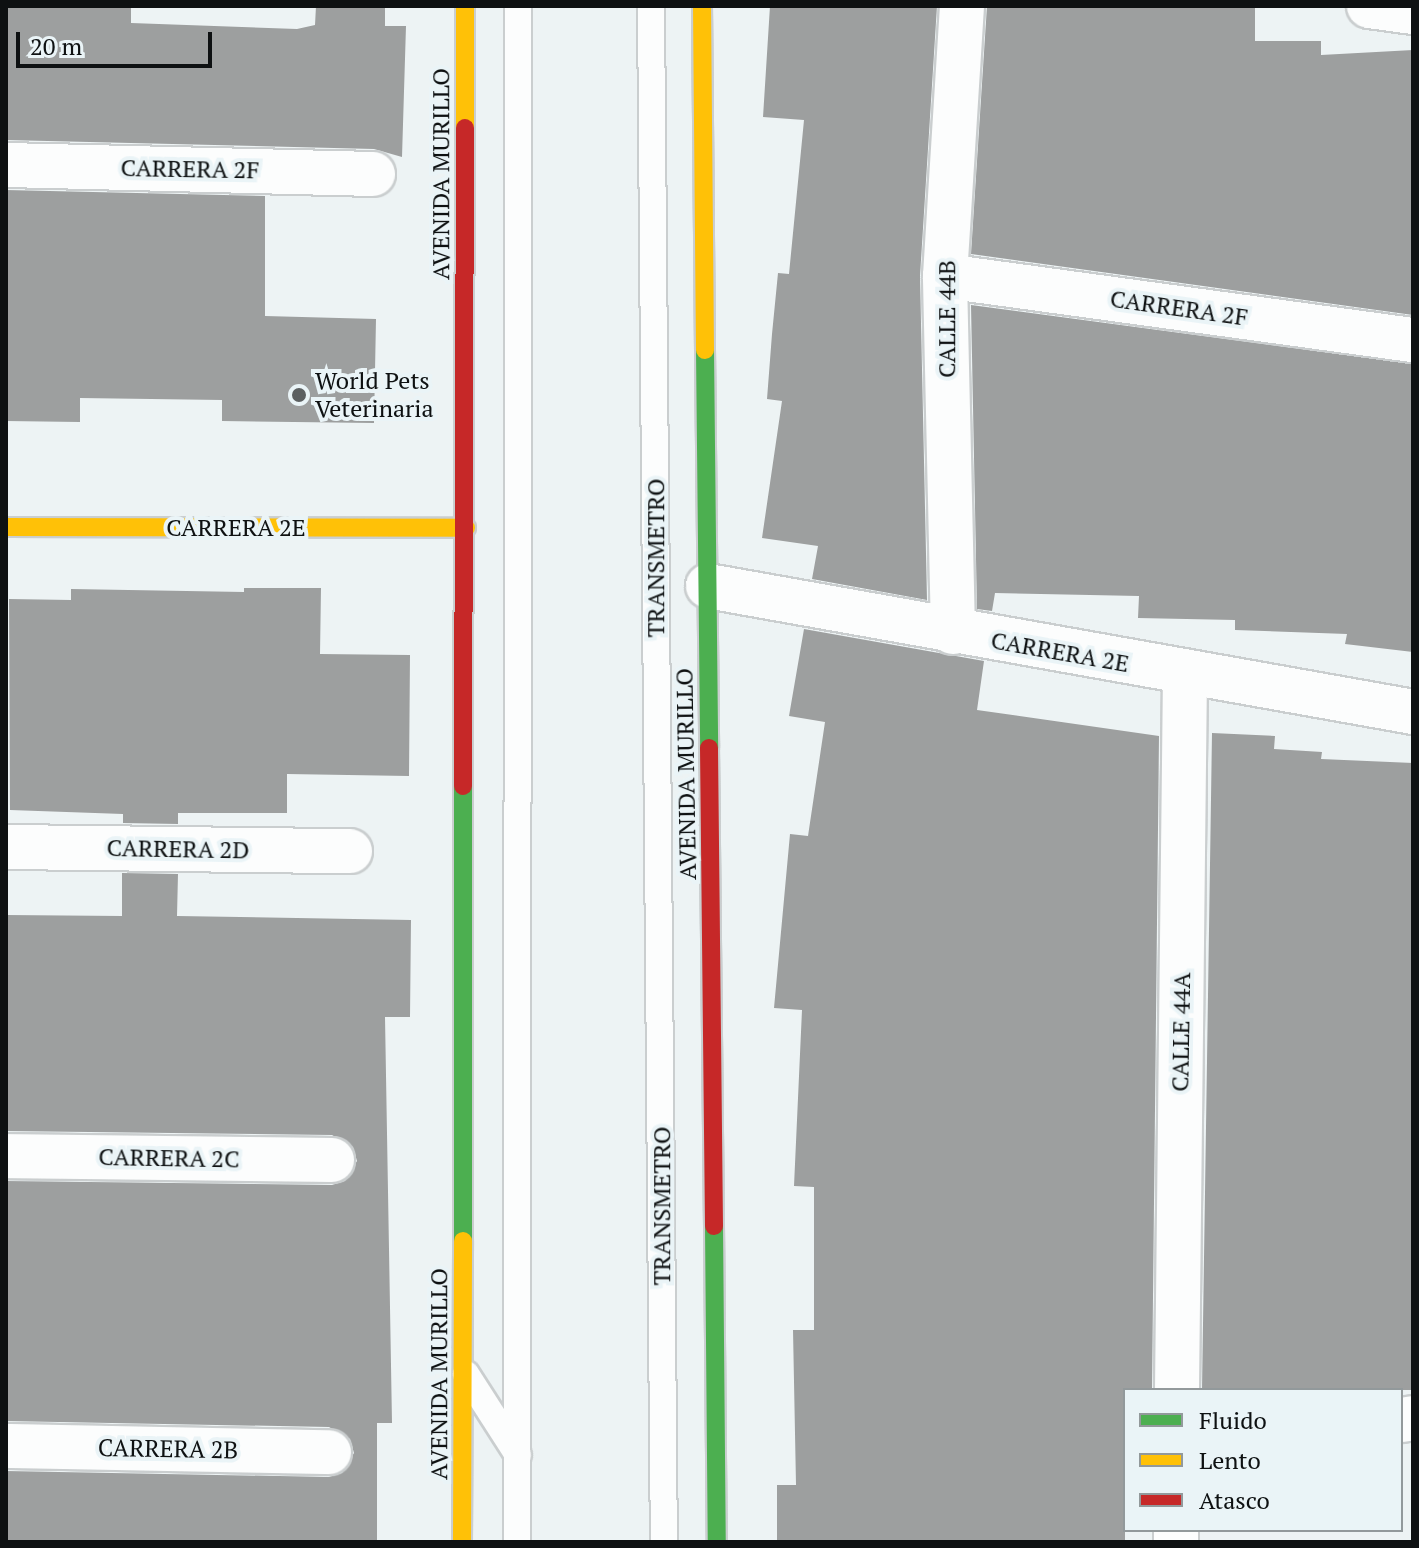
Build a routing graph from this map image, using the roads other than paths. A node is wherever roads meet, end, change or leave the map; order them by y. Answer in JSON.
{"nodes":[{"id":1,"x":465,"y":6,"type":"edge"},
{"id":2,"x":518,"y":6,"type":"edge"},
{"id":3,"x":651,"y":6,"type":"edge"},
{"id":4,"x":702,"y":6,"type":"edge"},
{"id":5,"x":962,"y":6,"type":"edge"},
{"id":6,"x":1369,"y":6,"type":"edge"},
{"id":7,"x":1413,"y":12,"type":"edge"},
{"id":8,"x":6,"y":165,"type":"edge"},
{"id":9,"x":373,"y":174,"type":"dead end"},
{"id":10,"x":945,"y":276,"type":"junction"},
{"id":11,"x":1413,"y":340,"type":"edge"},
{"id":12,"x":6,"y":527,"type":"edge"},
{"id":13,"x":466,"y":528,"type":"junction"},
{"id":14,"x":708,"y":586,"type":"junction"},
{"id":15,"x":953,"y":632,"type":"junction"},
{"id":16,"x":1185,"y":675,"type":"junction"},
{"id":17,"x":1413,"y":712,"type":"edge"},
{"id":18,"x":6,"y":847,"type":"edge"},
{"id":19,"x":350,"y":851,"type":"dead end"},
{"id":20,"x":6,"y":1156,"type":"edge"},
{"id":21,"x":332,"y":1160,"type":"dead end"},
{"id":22,"x":463,"y":1370,"type":"junction"},
{"id":23,"x":1177,"y":1388,"type":"edge"},
{"id":24,"x":6,"y":1446,"type":"edge"},
{"id":25,"x":329,"y":1452,"type":"dead end"},
{"id":26,"x":518,"y":1455,"type":"junction"},
{"id":27,"x":462,"y":1542,"type":"edge"},
{"id":28,"x":517,"y":1542,"type":"edge"},
{"id":29,"x":664,"y":1542,"type":"edge"},
{"id":30,"x":717,"y":1542,"type":"edge"}],
"edges":[{"from":1,"to":13,"type":"main road","name":"AVENIDA MURILLO"},
{"from":2,"to":26,"type":"lane"},
{"from":3,"to":29,"type":"lane","name":"TRANSMETRO"},
{"from":4,"to":14,"type":"main road","name":"AVENIDA MURILLO"},
{"from":5,"to":10,"type":"street","name":"CALLE 44B"},
{"from":6,"to":7,"type":"street"},
{"from":8,"to":9,"type":"street","name":"CARRERA 2F"},
{"from":10,"to":11,"type":"street","name":"CARRERA 2F"},
{"from":10,"to":15,"type":"street","name":"CALLE 44B"},
{"from":12,"to":13,"type":"main road","name":"CARRERA 2E"},
{"from":13,"to":22,"type":"main road","name":"AVENIDA MURILLO"},
{"from":14,"to":15,"type":"street","name":"CARRERA 2E"},
{"from":14,"to":30,"type":"main road","name":"AVENIDA MURILLO"},
{"from":15,"to":16,"type":"street","name":"CARRERA 2E"},
{"from":16,"to":17,"type":"street","name":"CARRERA 2E"},
{"from":16,"to":23,"type":"street","name":"CALLE 44A"},
{"from":18,"to":19,"type":"street","name":"CARRERA 2D"},
{"from":20,"to":21,"type":"street","name":"CARRERA 2C"},
{"from":22,"to":26,"type":"lane"},
{"from":22,"to":27,"type":"main road","name":"AVENIDA MURILLO"},
{"from":24,"to":25,"type":"street","name":"CARRERA 2B"},
{"from":26,"to":28,"type":"lane"}]}
